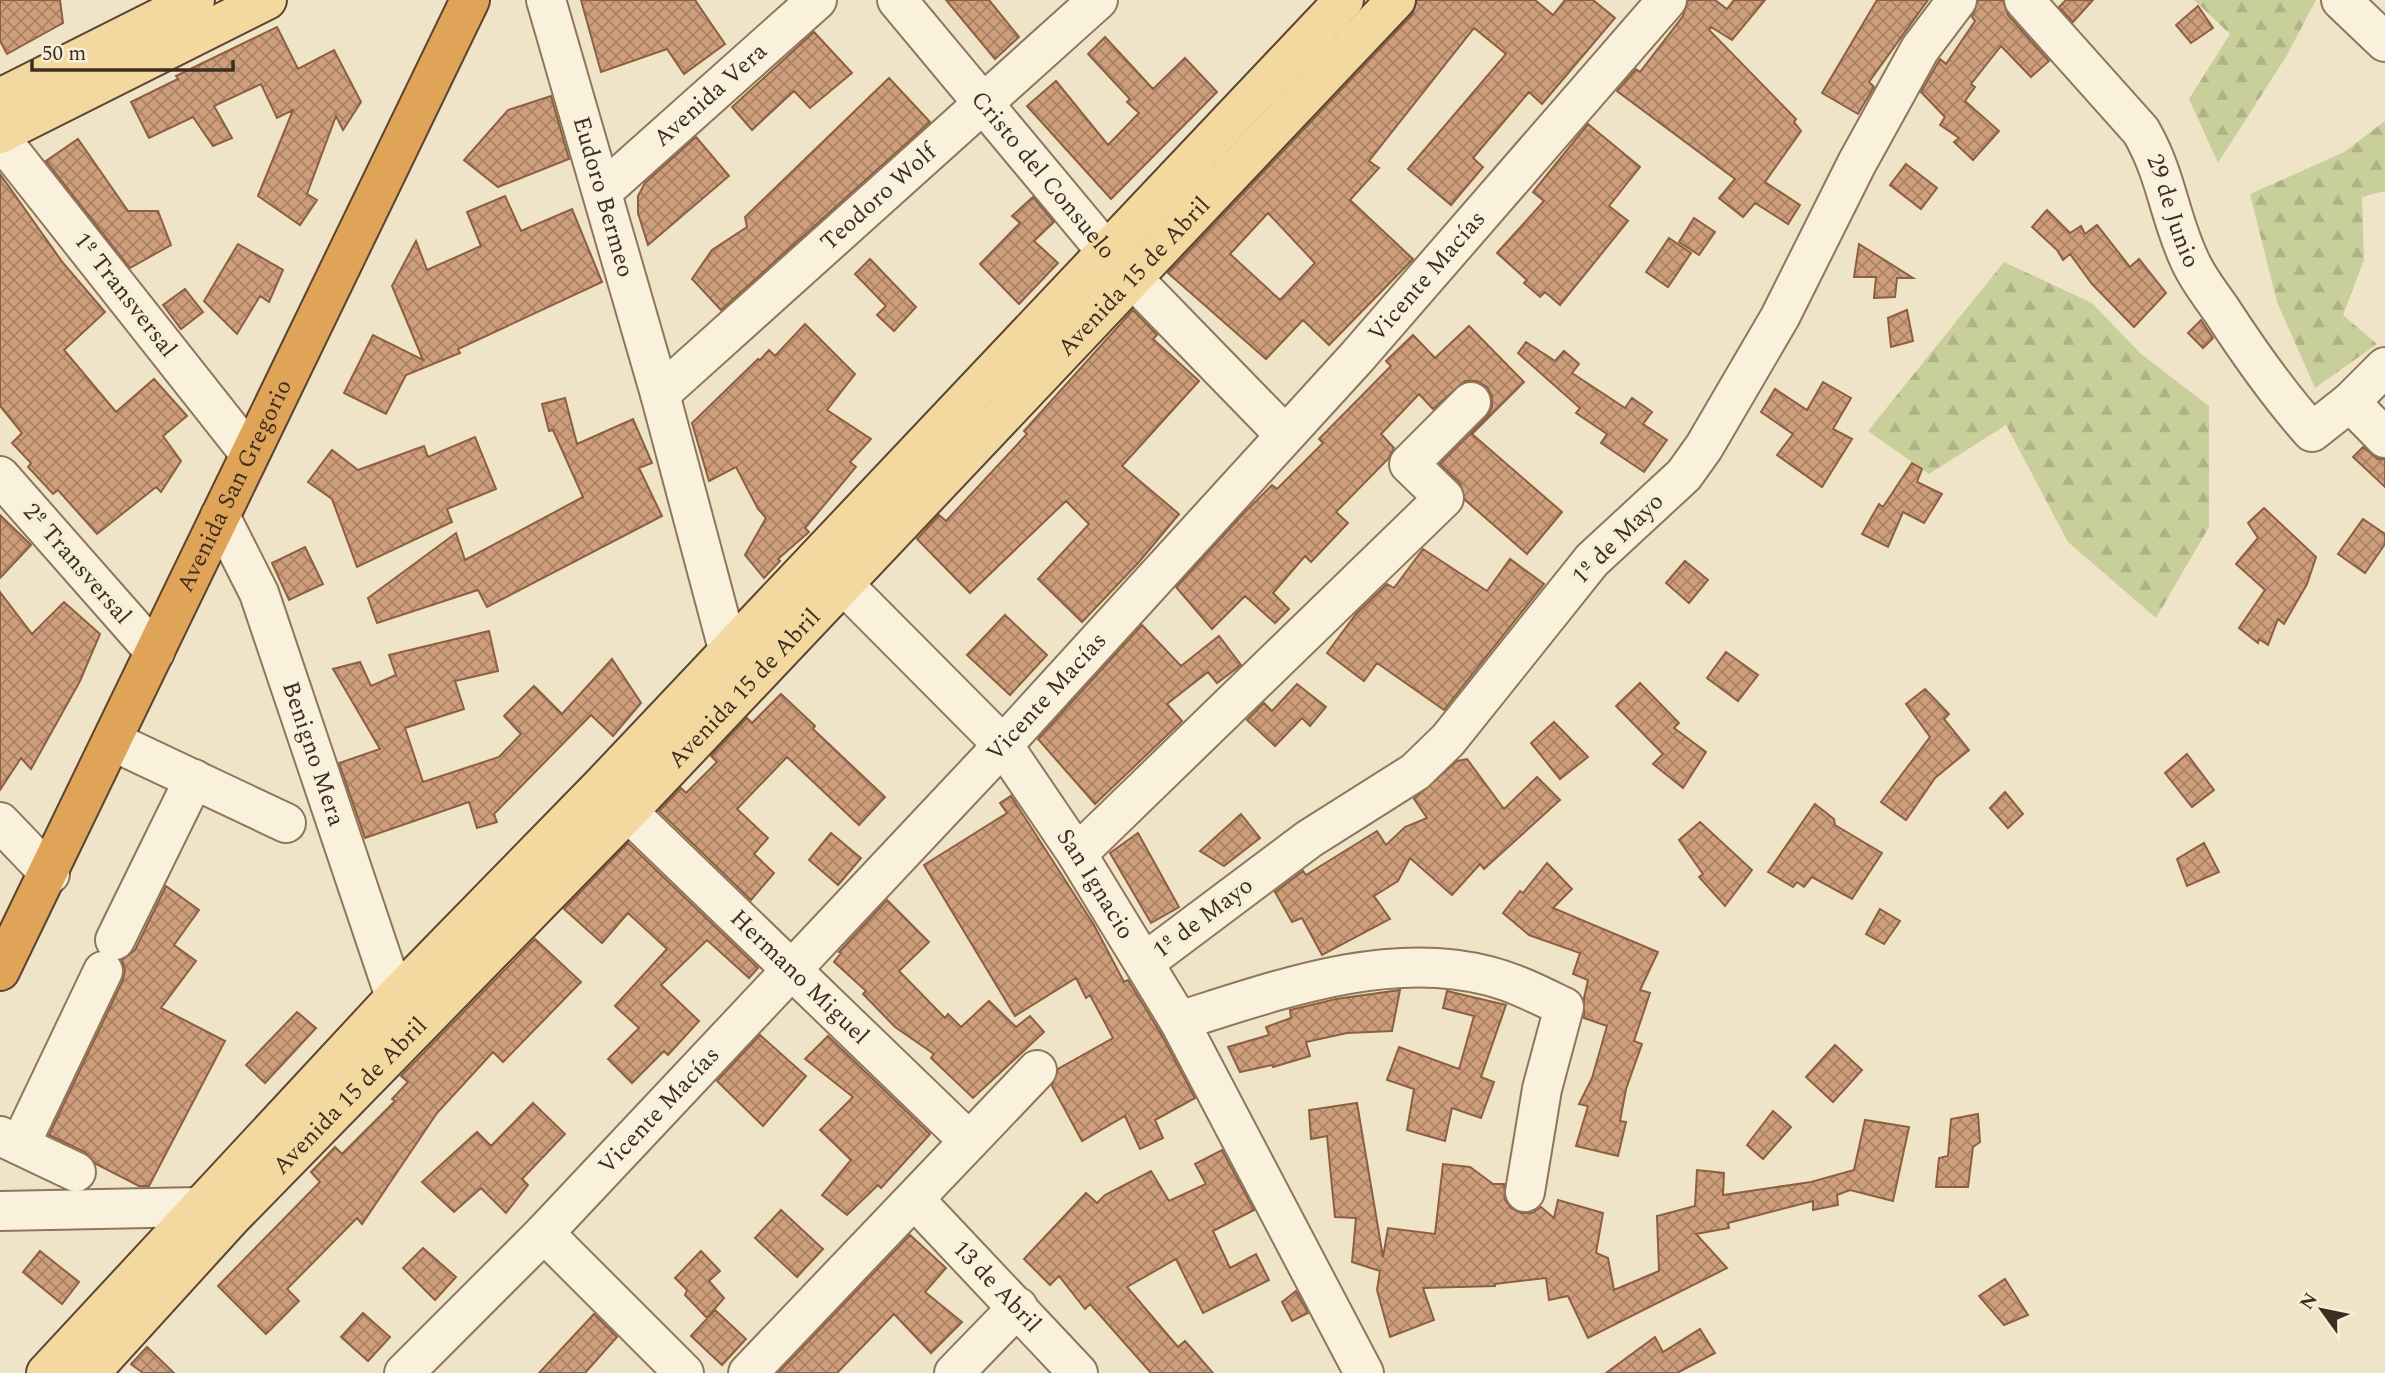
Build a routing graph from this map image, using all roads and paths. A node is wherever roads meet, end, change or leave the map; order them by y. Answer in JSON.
{"nodes":[{"id":1,"x":195,"y":0,"type":"edge"},
{"id":2,"x":267,"y":0,"type":"edge"},
{"id":3,"x":546,"y":0,"type":"edge"},
{"id":4,"x":817,"y":0,"type":"edge"},
{"id":5,"x":897,"y":0,"type":"edge"},
{"id":6,"x":1098,"y":0,"type":"edge"},
{"id":7,"x":1396,"y":0,"type":"edge"},
{"id":8,"x":1667,"y":0,"type":"edge"},
{"id":9,"x":1957,"y":0,"type":"edge"},
{"id":10,"x":2024,"y":0,"type":"edge"},
{"id":11,"x":2341,"y":0,"type":"edge"},
{"id":12,"x":1337,"y":2,"type":"edge"},
{"id":13,"x":463,"y":9,"type":"edge"},
{"id":14,"x":2385,"y":42,"type":"edge"},
{"id":15,"x":0,"y":98,"type":"edge"},
{"id":16,"x":984,"y":105,"type":"junction"},
{"id":17,"x":0,"y":136,"type":"edge"},
{"id":18,"x":603,"y":191,"type":"junction"},
{"id":19,"x":1106,"y":251,"type":"junction"},
{"id":20,"x":1132,"y":280,"type":"junction"},
{"id":21,"x":2385,"y":367,"type":"edge"},
{"id":22,"x":660,"y":394,"type":"junction"},
{"id":23,"x":1471,"y":402,"type":"dead end"},
{"id":24,"x":2350,"y":402,"type":"junction"},
{"id":25,"x":1284,"y":434,"type":"junction"},
{"id":26,"x":2385,"y":438,"type":"edge"},
{"id":27,"x":249,"y":453,"type":"junction"},
{"id":28,"x":0,"y":476,"type":"edge"},
{"id":29,"x":220,"y":516,"type":"junction"},
{"id":30,"x":817,"y":558,"type":"junction"},
{"id":31,"x":845,"y":585,"type":"junction"},
{"id":32,"x":729,"y":651,"type":"junction"},
{"id":33,"x":155,"y":652,"type":"junction"},
{"id":34,"x":740,"y":694,"type":"junction"},
{"id":35,"x":113,"y":741,"type":"junction"},
{"id":36,"x":1003,"y":745,"type":"junction"},
{"id":37,"x":194,"y":779,"type":"junction"},
{"id":38,"x":628,"y":812,"type":"junction"},
{"id":39,"x":0,"y":822,"type":"edge"},
{"id":40,"x":286,"y":823,"type":"dead end"},
{"id":41,"x":1077,"y":854,"type":"junction"},
{"id":42,"x":50,"y":874,"type":"junction"},
{"id":43,"x":1145,"y":962,"type":"junction"},
{"id":44,"x":2,"y":965,"type":"edge"},
{"id":45,"x":793,"y":970,"type":"junction"},
{"id":46,"x":395,"y":997,"type":"junction"},
{"id":47,"x":1179,"y":1021,"type":"junction"},
{"id":48,"x":1037,"y":1070,"type":"dead end"},
{"id":49,"x":10,"y":1141,"type":"edge"},
{"id":50,"x":969,"y":1141,"type":"junction"},
{"id":51,"x":76,"y":1172,"type":"dead end"},
{"id":52,"x":1525,"y":1192,"type":"dead end"},
{"id":53,"x":915,"y":1200,"type":"junction"},
{"id":54,"x":199,"y":1207,"type":"junction"},
{"id":55,"x":0,"y":1211,"type":"edge"},
{"id":56,"x":544,"y":1233,"type":"junction"},
{"id":57,"x":1018,"y":1307,"type":"junction"},
{"id":58,"x":46,"y":1373,"type":"edge"},
{"id":59,"x":90,"y":1373,"type":"edge"},
{"id":60,"x":404,"y":1373,"type":"edge"},
{"id":61,"x":684,"y":1373,"type":"edge"},
{"id":62,"x":748,"y":1373,"type":"edge"},
{"id":63,"x":954,"y":1373,"type":"edge"},
{"id":64,"x":1078,"y":1373,"type":"edge"},
{"id":65,"x":1364,"y":1373,"type":"edge"}],
"edges":[{"from":1,"to":15,"type":"main road"},
{"from":2,"to":17,"type":"main road"},
{"from":3,"to":18,"type":"street","name":"Eudoro Bermeo"},
{"from":4,"to":18,"type":"street","name":"Avenida Vera"},
{"from":5,"to":16,"type":"street","name":"Cristo del Consuelo"},
{"from":6,"to":16,"type":"street","name":"Teodoro Wolf"},
{"from":7,"to":20,"type":"main road","name":"Avenida 15 de Abril"},
{"from":8,"to":25,"type":"street","name":"Vicente Macías"},
{"from":9,"to":43,"type":"street","name":"1º de Mayo"},
{"from":10,"to":24,"type":"street","name":"29 de Junio"},
{"from":11,"to":14,"type":"street"},
{"from":12,"to":19,"type":"main road","name":"Avenida 15 de Abril"},
{"from":13,"to":27,"type":"highway","name":"Avenida San Gregorio"},
{"from":16,"to":19,"type":"street","name":"Cristo del Consuelo"},
{"from":16,"to":22,"type":"street","name":"Teodoro Wolf"},
{"from":17,"to":27,"type":"street","name":"1º Transversal"},
{"from":18,"to":22,"type":"street","name":"Eudoro Bermeo"},
{"from":19,"to":20,"type":"street","name":"Cristo del Consuelo"},
{"from":19,"to":30,"type":"main road","name":"Avenida 15 de Abril"},
{"from":20,"to":25,"type":"street","name":"Cristo del Consuelo"},
{"from":20,"to":31,"type":"main road","name":"Avenida 15 de Abril"},
{"from":21,"to":24,"type":"street"},
{"from":22,"to":32,"type":"street","name":"Eudoro Bermeo"},
{"from":23,"to":41,"type":"street"},
{"from":24,"to":26,"type":"street"},
{"from":25,"to":36,"type":"street","name":"Vicente Macías"},
{"from":27,"to":29,"type":"highway","name":"Avenida San Gregorio"},
{"from":28,"to":33,"type":"street","name":"2º Transversal"},
{"from":29,"to":33,"type":"highway","name":"Avenida San Gregorio"},
{"from":29,"to":46,"type":"street","name":"Benigno Mera"},
{"from":30,"to":31,"type":"street","name":"San Ignacio"},
{"from":30,"to":32,"type":"main road","name":"Avenida 15 de Abril"},
{"from":31,"to":34,"type":"main road","name":"Avenida 15 de Abril"},
{"from":31,"to":36,"type":"street","name":"San Ignacio"},
{"from":32,"to":34,"type":"street","name":"Eudoro Bermeo"},
{"from":32,"to":46,"type":"main road","name":"Avenida 15 de Abril"},
{"from":33,"to":35,"type":"highway","name":"Avenida San Gregorio"},
{"from":34,"to":38,"type":"main road","name":"Avenida 15 de Abril"},
{"from":35,"to":37,"type":"street"},
{"from":35,"to":42,"type":"highway","name":"Avenida San Gregorio"},
{"from":36,"to":41,"type":"street","name":"San Ignacio"},
{"from":36,"to":45,"type":"street","name":"Vicente Macías"},
{"from":37,"to":40,"type":"street"},
{"from":37,"to":49,"type":"street"},
{"from":38,"to":45,"type":"street","name":"Hermano Miguel"},
{"from":38,"to":59,"type":"main road","name":"Avenida 15 de Abril"},
{"from":39,"to":42,"type":"street"},
{"from":41,"to":43,"type":"street","name":"San Ignacio"},
{"from":42,"to":44,"type":"highway","name":"Avenida San Gregorio"},
{"from":43,"to":47,"type":"street","name":"San Ignacio"},
{"from":45,"to":50,"type":"street","name":"Hermano Miguel"},
{"from":45,"to":56,"type":"street","name":"Vicente Macías"},
{"from":46,"to":54,"type":"main road","name":"Avenida 15 de Abril"},
{"from":47,"to":52,"type":"street"},
{"from":47,"to":65,"type":"street","name":"San Ignacio"},
{"from":48,"to":50,"type":"street"},
{"from":49,"to":51,"type":"street"},
{"from":50,"to":53,"type":"street"},
{"from":53,"to":57,"type":"street","name":"13 de Abril"},
{"from":53,"to":62,"type":"street"},
{"from":54,"to":55,"type":"street"},
{"from":54,"to":58,"type":"main road","name":"Avenida 15 de Abril"},
{"from":56,"to":60,"type":"street","name":"Vicente Macías"},
{"from":56,"to":61,"type":"street"},
{"from":57,"to":63,"type":"street"},
{"from":57,"to":64,"type":"street","name":"13 de Abril"}]}
